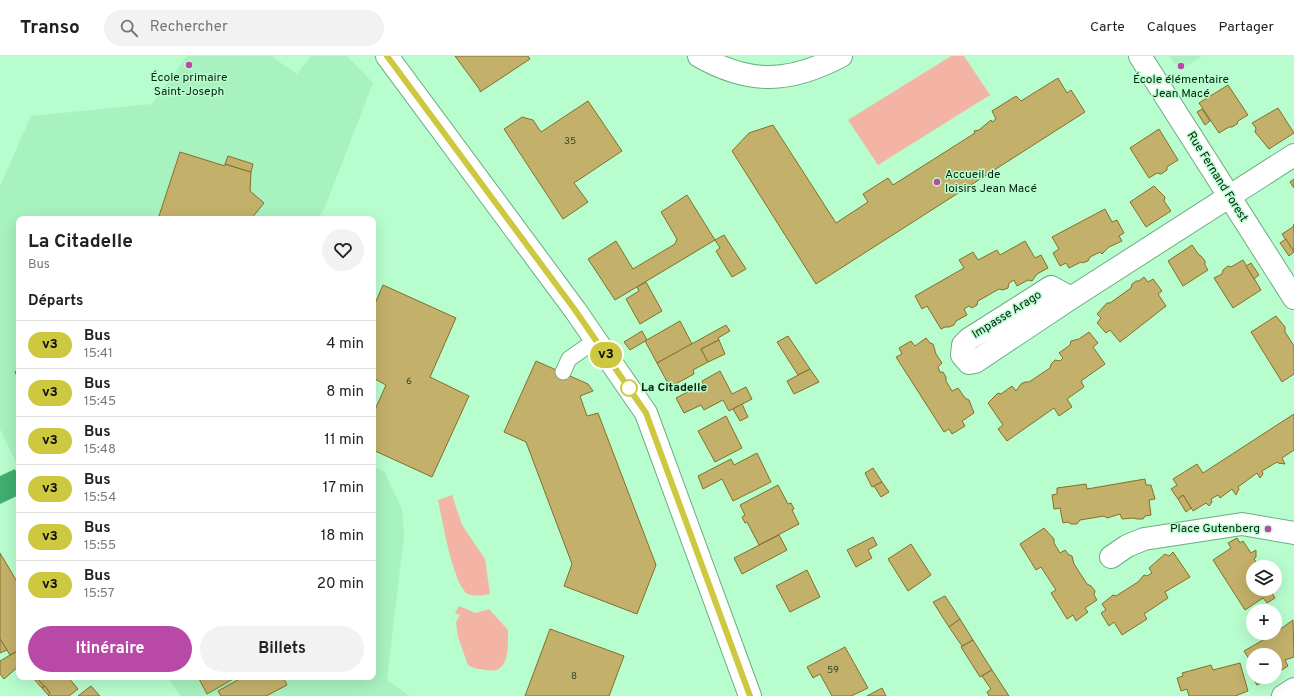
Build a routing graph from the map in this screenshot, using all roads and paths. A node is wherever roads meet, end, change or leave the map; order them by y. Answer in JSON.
{"nodes":[{"id":1,"x":387,"y":56,"type":"edge"},
{"id":2,"x":699,"y":56,"type":"edge"},
{"id":3,"x":841,"y":56,"type":"edge"},
{"id":4,"x":1140,"y":56,"type":"edge"},
{"id":5,"x":1294,"y":155,"type":"edge"},
{"id":6,"x":1230,"y":197,"type":"junction"},
{"id":7,"x":1071,"y":298,"type":"dead end"},
{"id":8,"x":1294,"y":298,"type":"edge"},
{"id":9,"x":596,"y":340,"type":"junction"},
{"id":10,"x":563,"y":372,"type":"dead end"},
{"id":11,"x":1294,"y":533,"type":"edge"},
{"id":12,"x":1111,"y":557,"type":"dead end"},
{"id":13,"x":1294,"y":689,"type":"edge"},
{"id":14,"x":750,"y":696,"type":"edge"},
{"id":15,"x":1283,"y":696,"type":"edge"}],
"edges":[{"from":1,"to":9,"type":"street"},
{"from":2,"to":3,"type":"street"},
{"from":4,"to":6,"type":"street","name":"Rue Fernand Forest"},
{"from":5,"to":6,"type":"street"},
{"from":6,"to":7,"type":"street"},
{"from":6,"to":8,"type":"street","name":"Rue Fernand Forest"},
{"from":9,"to":10,"type":"lane"},
{"from":9,"to":14,"type":"street"},
{"from":11,"to":12,"type":"street"},
{"from":13,"to":15,"type":"street"}]}
